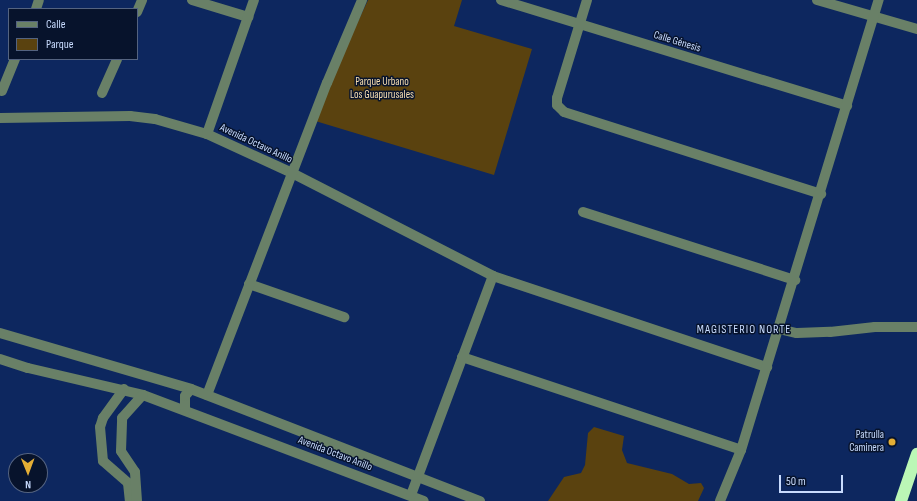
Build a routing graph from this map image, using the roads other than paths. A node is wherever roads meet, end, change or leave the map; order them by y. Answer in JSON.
{"nodes":[{"id":1,"x":142,"y":0,"type":"edge"},
{"id":2,"x":192,"y":0,"type":"edge"},
{"id":3,"x":254,"y":0,"type":"edge"},
{"id":4,"x":362,"y":0,"type":"edge"},
{"id":5,"x":501,"y":0,"type":"edge"},
{"id":6,"x":587,"y":0,"type":"edge"},
{"id":7,"x":817,"y":0,"type":"edge"},
{"id":8,"x":879,"y":0,"type":"edge"},
{"id":9,"x":138,"y":10,"type":"edge"},
{"id":10,"x":874,"y":15,"type":"junction"},
{"id":11,"x":248,"y":16,"type":"junction"},
{"id":12,"x":577,"y":25,"type":"junction"},
{"id":13,"x":917,"y":29,"type":"edge"},
{"id":14,"x":15,"y":60,"type":"edge"},
{"id":15,"x":117,"y":60,"type":"edge"},
{"id":16,"x":2,"y":91,"type":"dead end"},
{"id":17,"x":102,"y":93,"type":"dead end"},
{"id":18,"x":847,"y":106,"type":"junction"},
{"id":19,"x":0,"y":118,"type":"edge"},
{"id":20,"x":207,"y":134,"type":"junction"},
{"id":21,"x":292,"y":173,"type":"junction"},
{"id":22,"x":820,"y":194,"type":"junction"},
{"id":23,"x":583,"y":212,"type":"dead end"},
{"id":24,"x":493,"y":276,"type":"junction"},
{"id":25,"x":795,"y":280,"type":"junction"},
{"id":26,"x":249,"y":284,"type":"junction"},
{"id":27,"x":344,"y":317,"type":"dead end"},
{"id":28,"x":917,"y":327,"type":"edge"},
{"id":29,"x":779,"y":330,"type":"junction"},
{"id":30,"x":0,"y":333,"type":"edge"},
{"id":31,"x":462,"y":357,"type":"junction"},
{"id":32,"x":0,"y":359,"type":"edge"},
{"id":33,"x":767,"y":367,"type":"junction"},
{"id":34,"x":124,"y":389,"type":"junction"},
{"id":35,"x":191,"y":389,"type":"junction"},
{"id":36,"x":207,"y":394,"type":"junction"},
{"id":37,"x":143,"y":395,"type":"junction"},
{"id":38,"x":185,"y":409,"type":"junction"},
{"id":39,"x":741,"y":450,"type":"junction"},
{"id":40,"x":917,"y":454,"type":"edge"},
{"id":41,"x":418,"y":477,"type":"junction"},
{"id":42,"x":411,"y":496,"type":"junction"},
{"id":43,"x":130,"y":501,"type":"edge"},
{"id":44,"x":137,"y":501,"type":"edge"},
{"id":45,"x":424,"y":501,"type":"edge"},
{"id":46,"x":480,"y":501,"type":"edge"},
{"id":47,"x":720,"y":501,"type":"edge"},
{"id":48,"x":901,"y":501,"type":"edge"}],
"edges":[{"from":1,"to":9,"type":"street"},
{"from":2,"to":11,"type":"street"},
{"from":3,"to":11,"type":"street"},
{"from":4,"to":21,"type":"street"},
{"from":5,"to":12,"type":"street","name":"Calle Génesis"},
{"from":6,"to":12,"type":"street"},
{"from":7,"to":10,"type":"street"},
{"from":8,"to":10,"type":"street"},
{"from":10,"to":13,"type":"street"},
{"from":10,"to":18,"type":"street"},
{"from":11,"to":20,"type":"street"},
{"from":12,"to":18,"type":"street","name":"Calle Génesis"},
{"from":12,"to":22,"type":"street"},
{"from":14,"to":16,"type":"street"},
{"from":15,"to":17,"type":"street"},
{"from":18,"to":22,"type":"street"},
{"from":19,"to":20,"type":"street","name":"Avenida Octavo Anillo"},
{"from":20,"to":21,"type":"street","name":"Avenida Octavo Anillo"},
{"from":21,"to":24,"type":"street"},
{"from":21,"to":26,"type":"street","name":"Avenida Octavo Anillo"},
{"from":22,"to":25,"type":"street"},
{"from":23,"to":25,"type":"street"},
{"from":24,"to":31,"type":"street"},
{"from":24,"to":33,"type":"street"},
{"from":25,"to":29,"type":"street"},
{"from":26,"to":27,"type":"street"},
{"from":26,"to":36,"type":"street","name":"Avenida Octavo Anillo"},
{"from":28,"to":29,"type":"street"},
{"from":29,"to":33,"type":"street"},
{"from":30,"to":35,"type":"street","name":"Avenida Octavo Anillo"},
{"from":31,"to":39,"type":"street"},
{"from":31,"to":41,"type":"street"},
{"from":32,"to":34,"type":"street","name":"Avenida Octavo Anillo"},
{"from":33,"to":39,"type":"street"},
{"from":34,"to":37,"type":"street","name":"Avenida Octavo Anillo"},
{"from":34,"to":43,"type":"street"},
{"from":35,"to":36,"type":"street","name":"Avenida Octavo Anillo"},
{"from":35,"to":38,"type":"street"},
{"from":36,"to":41,"type":"street","name":"Avenida Octavo Anillo"},
{"from":37,"to":38,"type":"street","name":"Avenida Octavo Anillo"},
{"from":37,"to":44,"type":"street"},
{"from":38,"to":42,"type":"street","name":"Avenida Octavo Anillo"},
{"from":39,"to":47,"type":"street"},
{"from":40,"to":48,"type":"highway"},
{"from":41,"to":42,"type":"street"},
{"from":41,"to":46,"type":"street","name":"Avenida Octavo Anillo"},
{"from":42,"to":45,"type":"street","name":"Avenida Octavo Anillo"}]}
